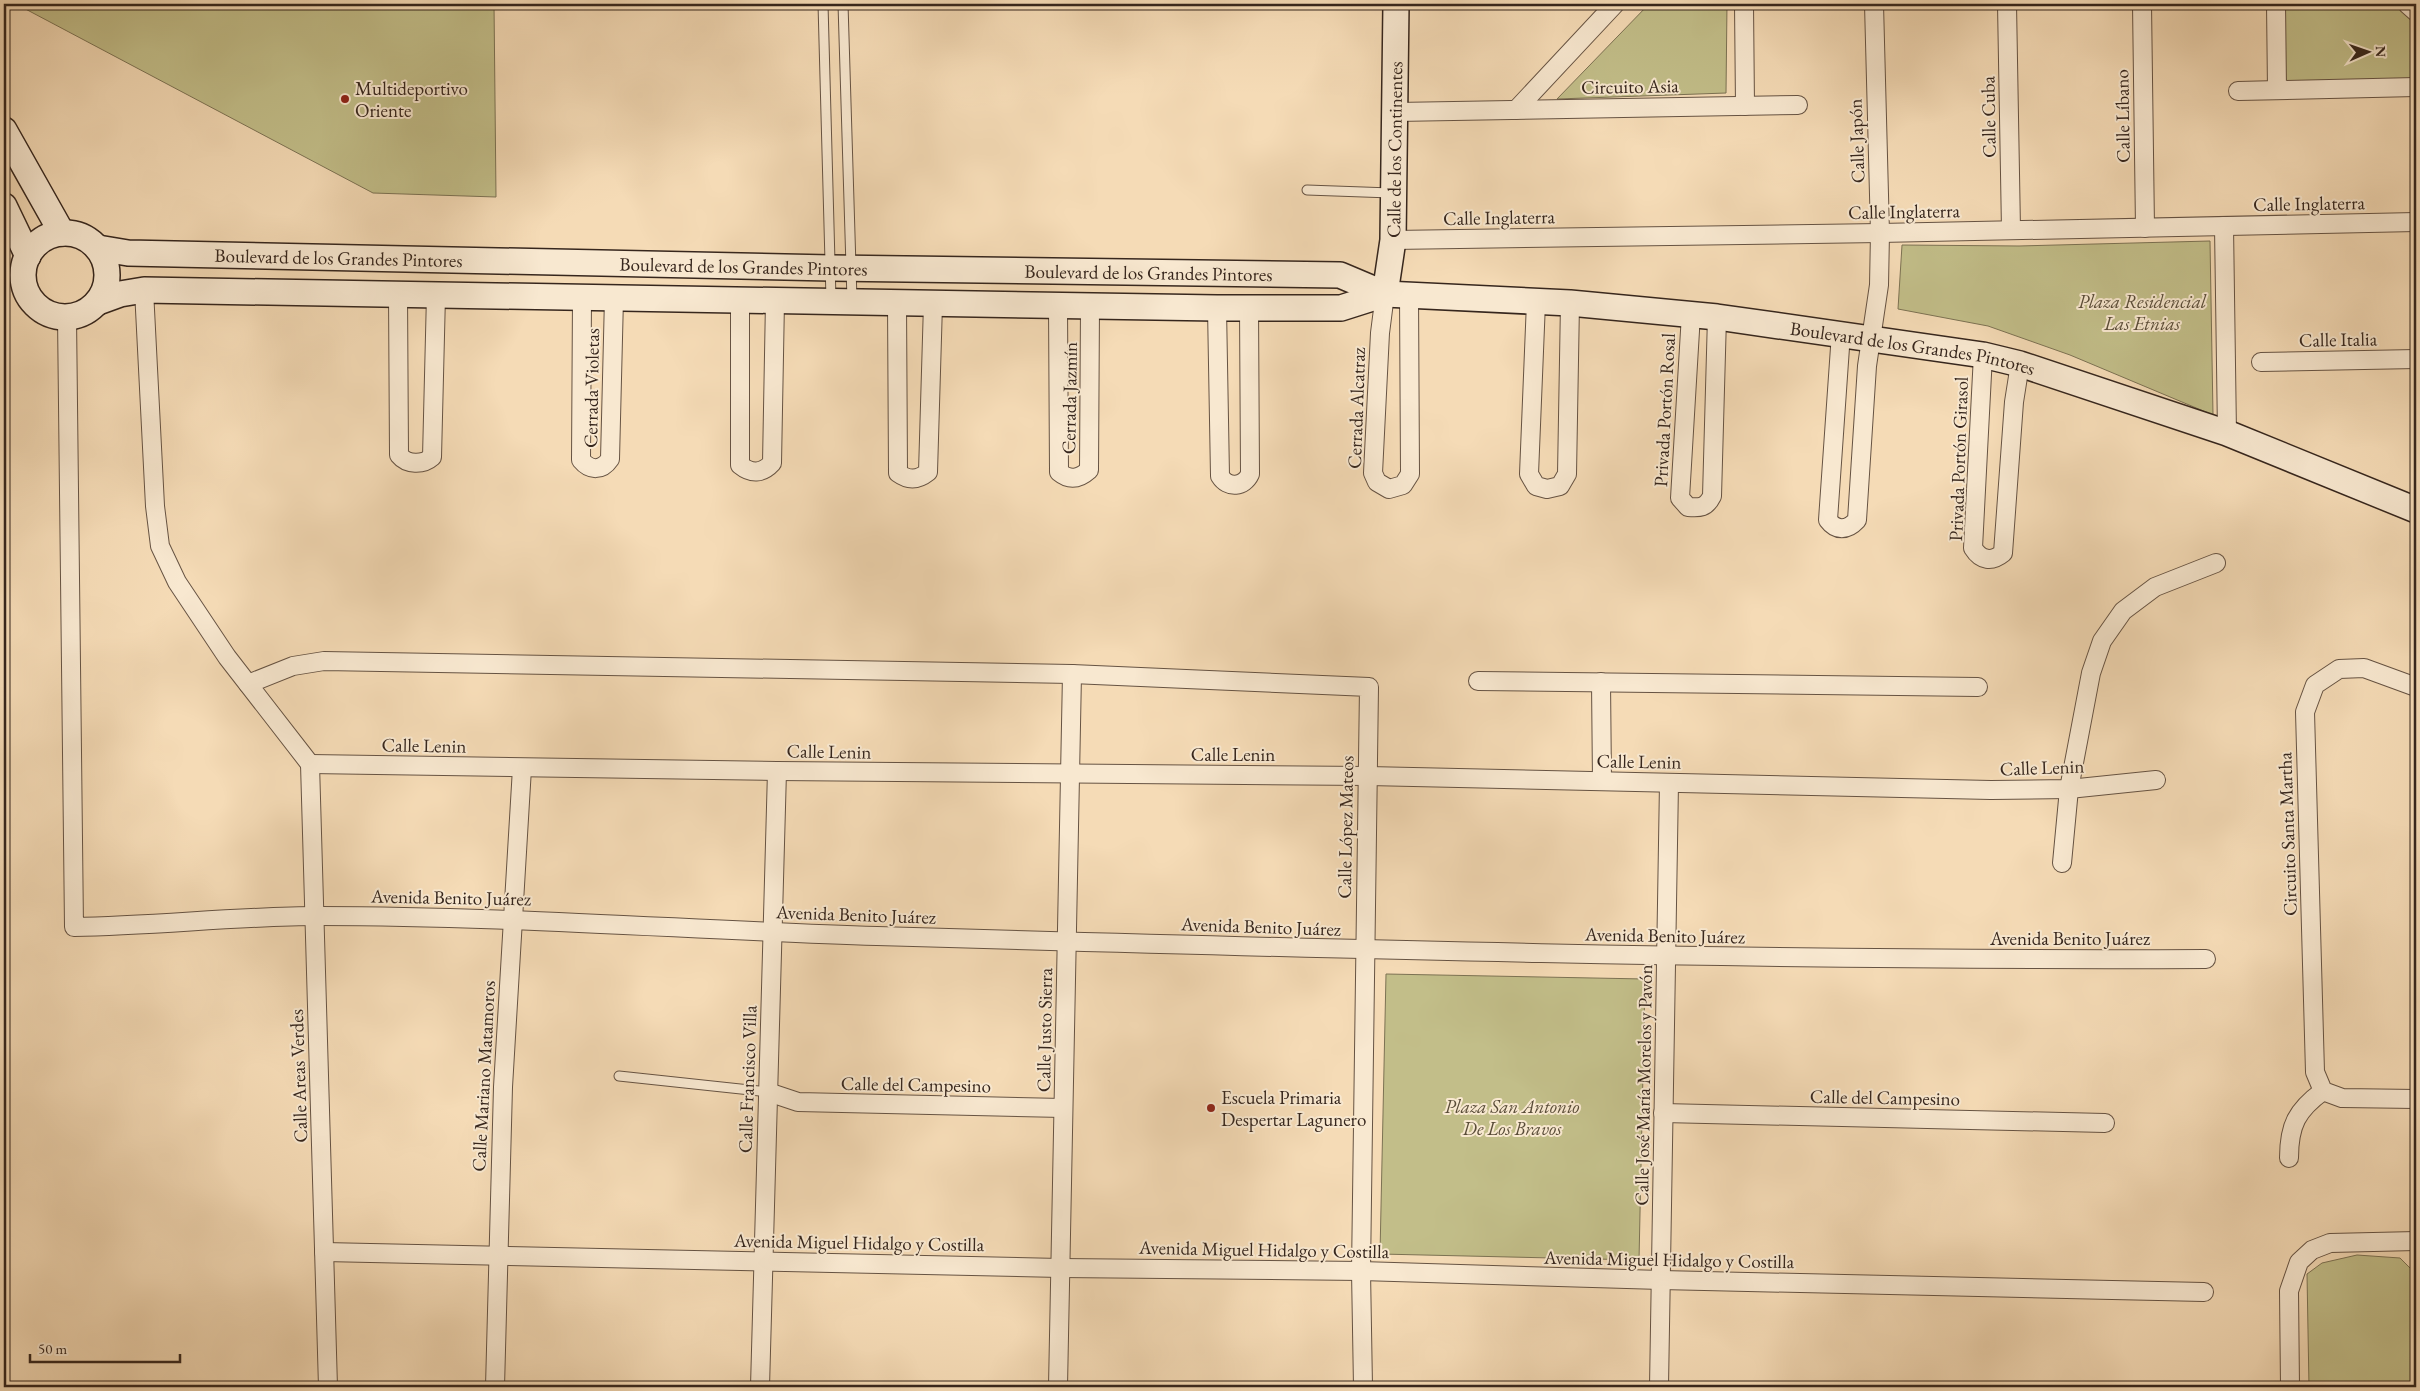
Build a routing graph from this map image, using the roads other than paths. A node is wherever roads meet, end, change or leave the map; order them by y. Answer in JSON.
{"nodes":[{"id":1,"x":823,"y":4,"type":"edge"},
{"id":2,"x":843,"y":4,"type":"edge"},
{"id":3,"x":1396,"y":4,"type":"edge"},
{"id":4,"x":1615,"y":4,"type":"edge"},
{"id":5,"x":1744,"y":4,"type":"edge"},
{"id":6,"x":1874,"y":4,"type":"edge"},
{"id":7,"x":2007,"y":4,"type":"edge"},
{"id":8,"x":2142,"y":4,"type":"edge"},
{"id":9,"x":2276,"y":4,"type":"edge"},
{"id":10,"x":2408,"y":4,"type":"edge"},
{"id":11,"x":2416,"y":12,"type":"edge"},
{"id":12,"x":2416,"y":87,"type":"edge"},
{"id":13,"x":2277,"y":90,"type":"junction"},
{"id":14,"x":2238,"y":91,"type":"dead end"},
{"id":15,"x":1798,"y":105,"type":"dead end"},
{"id":16,"x":1746,"y":106,"type":"junction"},
{"id":17,"x":1516,"y":110,"type":"junction"},
{"id":18,"x":1396,"y":112,"type":"junction"},
{"id":19,"x":4,"y":130,"type":"edge"},
{"id":20,"x":1307,"y":190,"type":"dead end"},
{"id":21,"x":1394,"y":193,"type":"junction"},
{"id":22,"x":4,"y":206,"type":"edge"},
{"id":23,"x":2416,"y":222,"type":"edge"},
{"id":24,"x":2224,"y":226,"type":"junction"},
{"id":25,"x":2146,"y":228,"type":"junction"},
{"id":26,"x":2011,"y":230,"type":"junction"},
{"id":27,"x":62,"y":233,"type":"junction"},
{"id":28,"x":1880,"y":234,"type":"junction"},
{"id":29,"x":1393,"y":240,"type":"junction"},
{"id":30,"x":98,"y":248,"type":"junction"},
{"id":31,"x":28,"y":256,"type":"junction"},
{"id":32,"x":841,"y":268,"type":"junction"},
{"id":33,"x":14,"y":286,"type":"edge"},
{"id":34,"x":144,"y":290,"type":"junction"},
{"id":35,"x":398,"y":294,"type":"junction"},
{"id":36,"x":436,"y":295,"type":"junction"},
{"id":37,"x":1397,"y":295,"type":"junction"},
{"id":38,"x":582,"y":298,"type":"junction"},
{"id":39,"x":614,"y":298,"type":"junction"},
{"id":40,"x":740,"y":300,"type":"junction"},
{"id":41,"x":775,"y":301,"type":"junction"},
{"id":42,"x":98,"y":302,"type":"junction"},
{"id":43,"x":842,"y":302,"type":"junction"},
{"id":44,"x":1536,"y":302,"type":"junction"},
{"id":45,"x":1570,"y":303,"type":"junction"},
{"id":46,"x":1058,"y":306,"type":"junction"},
{"id":47,"x":1090,"y":306,"type":"junction"},
{"id":48,"x":1217,"y":308,"type":"junction"},
{"id":49,"x":1249,"y":308,"type":"junction"},
{"id":50,"x":897,"y":312,"type":"junction"},
{"id":51,"x":933,"y":313,"type":"junction"},
{"id":52,"x":1691,"y":314,"type":"junction"},
{"id":53,"x":67,"y":317,"type":"junction"},
{"id":54,"x":1717,"y":317,"type":"junction"},
{"id":55,"x":1841,"y":333,"type":"junction"},
{"id":56,"x":1872,"y":338,"type":"junction"},
{"id":57,"x":1983,"y":355,"type":"junction"},
{"id":58,"x":2416,"y":358,"type":"edge"},
{"id":59,"x":2261,"y":362,"type":"dead end"},
{"id":60,"x":2020,"y":364,"type":"junction"},
{"id":61,"x":2227,"y":433,"type":"junction"},
{"id":62,"x":2416,"y":510,"type":"edge"},
{"id":63,"x":2216,"y":563,"type":"dead end"},
{"id":64,"x":1072,"y":674,"type":"junction"},
{"id":65,"x":1478,"y":680,"type":"dead end"},
{"id":66,"x":1601,"y":682,"type":"junction"},
{"id":67,"x":248,"y":684,"type":"junction"},
{"id":68,"x":1978,"y":687,"type":"dead end"},
{"id":69,"x":2416,"y":687,"type":"edge"},
{"id":70,"x":310,"y":764,"type":"junction"},
{"id":71,"x":522,"y":768,"type":"junction"},
{"id":72,"x":777,"y":772,"type":"junction"},
{"id":73,"x":1070,"y":775,"type":"junction"},
{"id":74,"x":1368,"y":776,"type":"junction"},
{"id":75,"x":2156,"y":780,"type":"dead end"},
{"id":76,"x":1602,"y":781,"type":"junction"},
{"id":77,"x":1668,"y":783,"type":"junction"},
{"id":78,"x":2069,"y":789,"type":"junction"},
{"id":79,"x":2062,"y":864,"type":"dead end"},
{"id":80,"x":314,"y":916,"type":"junction"},
{"id":81,"x":512,"y":919,"type":"junction"},
{"id":82,"x":772,"y":932,"type":"junction"},
{"id":83,"x":1067,"y":941,"type":"junction"},
{"id":84,"x":1364,"y":950,"type":"junction"},
{"id":85,"x":1667,"y":956,"type":"junction"},
{"id":86,"x":2206,"y":959,"type":"dead end"},
{"id":87,"x":618,"y":1076,"type":"dead end"},
{"id":88,"x":2323,"y":1091,"type":"junction"},
{"id":89,"x":768,"y":1092,"type":"junction"},
{"id":90,"x":2416,"y":1099,"type":"edge"},
{"id":91,"x":1063,"y":1108,"type":"junction"},
{"id":92,"x":1663,"y":1113,"type":"junction"},
{"id":93,"x":2106,"y":1123,"type":"dead end"},
{"id":94,"x":2289,"y":1158,"type":"dead end"},
{"id":95,"x":2416,"y":1240,"type":"edge"},
{"id":96,"x":324,"y":1252,"type":"junction"},
{"id":97,"x":497,"y":1256,"type":"junction"},
{"id":98,"x":764,"y":1262,"type":"junction"},
{"id":99,"x":1060,"y":1268,"type":"junction"},
{"id":100,"x":1362,"y":1271,"type":"junction"},
{"id":101,"x":1661,"y":1280,"type":"junction"},
{"id":102,"x":2204,"y":1292,"type":"dead end"},
{"id":103,"x":328,"y":1387,"type":"edge"},
{"id":104,"x":495,"y":1387,"type":"edge"},
{"id":105,"x":760,"y":1387,"type":"edge"},
{"id":106,"x":1058,"y":1387,"type":"edge"},
{"id":107,"x":1364,"y":1387,"type":"edge"},
{"id":108,"x":1659,"y":1387,"type":"edge"},
{"id":109,"x":2290,"y":1387,"type":"edge"}],
"edges":[{"from":1,"to":32,"type":"lane"},
{"from":2,"to":32,"type":"lane"},
{"from":3,"to":18,"type":"street","name":"Calle de los Continentes"},
{"from":4,"to":17,"type":"street","name":"Circuito Asia"},
{"from":5,"to":16,"type":"street"},
{"from":6,"to":28,"type":"street","name":"Calle Japón"},
{"from":7,"to":26,"type":"street","name":"Calle Cuba"},
{"from":8,"to":25,"type":"street","name":"Calle Líbano"},
{"from":9,"to":13,"type":"street"},
{"from":10,"to":11,"type":"street"},
{"from":12,"to":13,"type":"street"},
{"from":13,"to":14,"type":"street"},
{"from":15,"to":16,"type":"street","name":"Circuito Asia"},
{"from":16,"to":17,"type":"street","name":"Circuito Asia"},
{"from":17,"to":18,"type":"street","name":"Circuito Asia"},
{"from":18,"to":21,"type":"street","name":"Calle de los Continentes"},
{"from":19,"to":27,"type":"street"},
{"from":20,"to":21,"type":"lane"},
{"from":21,"to":29,"type":"street","name":"Calle de los Continentes"},
{"from":22,"to":31,"type":"street"},
{"from":23,"to":24,"type":"street","name":"Calle Inglaterra"},
{"from":24,"to":25,"type":"street","name":"Calle Inglaterra"},
{"from":24,"to":61,"type":"street"},
{"from":25,"to":26,"type":"street","name":"Calle Inglaterra"},
{"from":26,"to":28,"type":"street","name":"Calle Inglaterra"},
{"from":27,"to":30,"type":"street"},
{"from":27,"to":31,"type":"street"},
{"from":28,"to":29,"type":"street","name":"Calle Inglaterra"},
{"from":28,"to":56,"type":"street","name":"Calle Japón"},
{"from":29,"to":37,"type":"street","name":"Calle de los Continentes"},
{"from":30,"to":32,"type":"street","name":"Boulevard de los Grandes Pintores"},
{"from":30,"to":42,"type":"street"},
{"from":31,"to":33,"type":"street"},
{"from":32,"to":37,"type":"street","name":"Boulevard de los Grandes Pintores"},
{"from":32,"to":43,"type":"lane"},
{"from":32,"to":43,"type":"lane"},
{"from":33,"to":53,"type":"street"},
{"from":34,"to":35,"type":"street","name":"Boulevard de los Grandes Pintores"},
{"from":34,"to":42,"type":"street","name":"Boulevard de los Grandes Pintores"},
{"from":34,"to":67,"type":"street"},
{"from":35,"to":36,"type":"street","name":"Boulevard de los Grandes Pintores"},
{"from":35,"to":36,"type":"street"},
{"from":36,"to":38,"type":"street","name":"Boulevard de los Grandes Pintores"},
{"from":37,"to":37,"type":"street","name":"Cerrada Alcatraz"},
{"from":37,"to":44,"type":"street","name":"Boulevard de los Grandes Pintores"},
{"from":37,"to":49,"type":"street","name":"Boulevard de los Grandes Pintores"},
{"from":38,"to":39,"type":"street","name":"Boulevard de los Grandes Pintores"},
{"from":38,"to":39,"type":"street","name":"Cerrada Violetas"},
{"from":39,"to":40,"type":"street","name":"Boulevard de los Grandes Pintores"},
{"from":40,"to":41,"type":"street","name":"Boulevard de los Grandes Pintores"},
{"from":40,"to":41,"type":"street"},
{"from":41,"to":43,"type":"street","name":"Boulevard de los Grandes Pintores"},
{"from":42,"to":53,"type":"street"},
{"from":43,"to":50,"type":"street","name":"Boulevard de los Grandes Pintores"},
{"from":44,"to":45,"type":"street","name":"Boulevard de los Grandes Pintores"},
{"from":44,"to":45,"type":"street"},
{"from":45,"to":52,"type":"street","name":"Boulevard de los Grandes Pintores"},
{"from":46,"to":47,"type":"street","name":"Boulevard de los Grandes Pintores"},
{"from":46,"to":47,"type":"street","name":"Cerrada Jazmín"},
{"from":46,"to":51,"type":"street","name":"Boulevard de los Grandes Pintores"},
{"from":47,"to":48,"type":"street","name":"Boulevard de los Grandes Pintores"},
{"from":48,"to":49,"type":"street","name":"Boulevard de los Grandes Pintores"},
{"from":48,"to":49,"type":"street"},
{"from":50,"to":51,"type":"street","name":"Boulevard de los Grandes Pintores"},
{"from":50,"to":51,"type":"street"},
{"from":52,"to":54,"type":"street","name":"Boulevard de los Grandes Pintores"},
{"from":52,"to":54,"type":"street","name":"Privada Portón Rosal"},
{"from":53,"to":80,"type":"street","name":"Avenida Benito Juárez"},
{"from":54,"to":55,"type":"street","name":"Boulevard de los Grandes Pintores"},
{"from":55,"to":56,"type":"street","name":"Boulevard de los Grandes Pintores"},
{"from":55,"to":56,"type":"street","name":"Calle Japón"},
{"from":56,"to":57,"type":"street","name":"Boulevard de los Grandes Pintores"},
{"from":57,"to":60,"type":"street","name":"Boulevard de los Grandes Pintores"},
{"from":57,"to":60,"type":"street","name":"Privada Portón Girasol"},
{"from":58,"to":59,"type":"street","name":"Calle Italia"},
{"from":60,"to":61,"type":"street","name":"Boulevard de los Grandes Pintores"},
{"from":61,"to":62,"type":"street","name":"Boulevard de los Grandes Pintores"},
{"from":63,"to":78,"type":"street"},
{"from":64,"to":67,"type":"street"},
{"from":64,"to":73,"type":"street","name":"Calle Justo Sierra"},
{"from":64,"to":74,"type":"street","name":"Calle López Mateos"},
{"from":65,"to":66,"type":"street"},
{"from":66,"to":68,"type":"street"},
{"from":66,"to":76,"type":"street"},
{"from":67,"to":70,"type":"street"},
{"from":69,"to":88,"type":"street","name":"Circuito Santa Martha"},
{"from":70,"to":71,"type":"street","name":"Calle Lenin"},
{"from":70,"to":80,"type":"street","name":"Calle Areas Verdes"},
{"from":71,"to":72,"type":"street","name":"Calle Lenin"},
{"from":71,"to":81,"type":"street","name":"Calle Mariano Matamoros"},
{"from":72,"to":73,"type":"street","name":"Calle Lenin"},
{"from":72,"to":82,"type":"street","name":"Calle Francisco Villa"},
{"from":73,"to":74,"type":"street","name":"Calle Lenin"},
{"from":73,"to":83,"type":"street","name":"Calle Justo Sierra"},
{"from":74,"to":76,"type":"street","name":"Calle Lenin"},
{"from":74,"to":84,"type":"street","name":"Calle López Mateos"},
{"from":75,"to":78,"type":"street","name":"Calle Lenin"},
{"from":76,"to":77,"type":"street","name":"Calle Lenin"},
{"from":77,"to":78,"type":"street","name":"Calle Lenin"},
{"from":77,"to":85,"type":"street","name":"Calle José María Morelos y Pavón"},
{"from":78,"to":79,"type":"street"},
{"from":80,"to":81,"type":"street","name":"Avenida Benito Juárez"},
{"from":80,"to":96,"type":"street","name":"Calle Areas Verdes"},
{"from":81,"to":82,"type":"street","name":"Avenida Benito Juárez"},
{"from":81,"to":97,"type":"street","name":"Calle Mariano Matamoros"},
{"from":82,"to":83,"type":"street","name":"Avenida Benito Juárez"},
{"from":82,"to":89,"type":"street","name":"Calle Francisco Villa"},
{"from":83,"to":84,"type":"street","name":"Avenida Benito Juárez"},
{"from":83,"to":91,"type":"street","name":"Calle Justo Sierra"},
{"from":84,"to":85,"type":"street","name":"Avenida Benito Juárez"},
{"from":84,"to":100,"type":"street","name":"Calle López Mateos"},
{"from":85,"to":86,"type":"street","name":"Avenida Benito Juárez"},
{"from":85,"to":92,"type":"street","name":"Calle José María Morelos y Pavón"},
{"from":87,"to":89,"type":"lane"},
{"from":88,"to":90,"type":"street"},
{"from":88,"to":94,"type":"street"},
{"from":89,"to":91,"type":"street","name":"Calle del Campesino"},
{"from":89,"to":98,"type":"street","name":"Calle Francisco Villa"},
{"from":91,"to":99,"type":"street","name":"Calle Justo Sierra"},
{"from":92,"to":93,"type":"street","name":"Calle del Campesino"},
{"from":92,"to":101,"type":"street","name":"Calle José María Morelos y Pavón"},
{"from":95,"to":109,"type":"street"},
{"from":96,"to":97,"type":"street","name":"Avenida Miguel Hidalgo y Costilla"},
{"from":96,"to":103,"type":"street","name":"Calle Areas Verdes"},
{"from":97,"to":98,"type":"street","name":"Avenida Miguel Hidalgo y Costilla"},
{"from":97,"to":104,"type":"street","name":"Calle Mariano Matamoros"},
{"from":98,"to":99,"type":"street","name":"Avenida Miguel Hidalgo y Costilla"},
{"from":98,"to":105,"type":"street","name":"Calle Francisco Villa"},
{"from":99,"to":100,"type":"street","name":"Avenida Miguel Hidalgo y Costilla"},
{"from":99,"to":106,"type":"street","name":"Calle Justo Sierra"},
{"from":100,"to":101,"type":"street","name":"Avenida Miguel Hidalgo y Costilla"},
{"from":100,"to":107,"type":"street","name":"Calle López Mateos"},
{"from":101,"to":102,"type":"street","name":"Avenida Miguel Hidalgo y Costilla"},
{"from":101,"to":108,"type":"street","name":"Calle José María Morelos y Pavón"}]}
